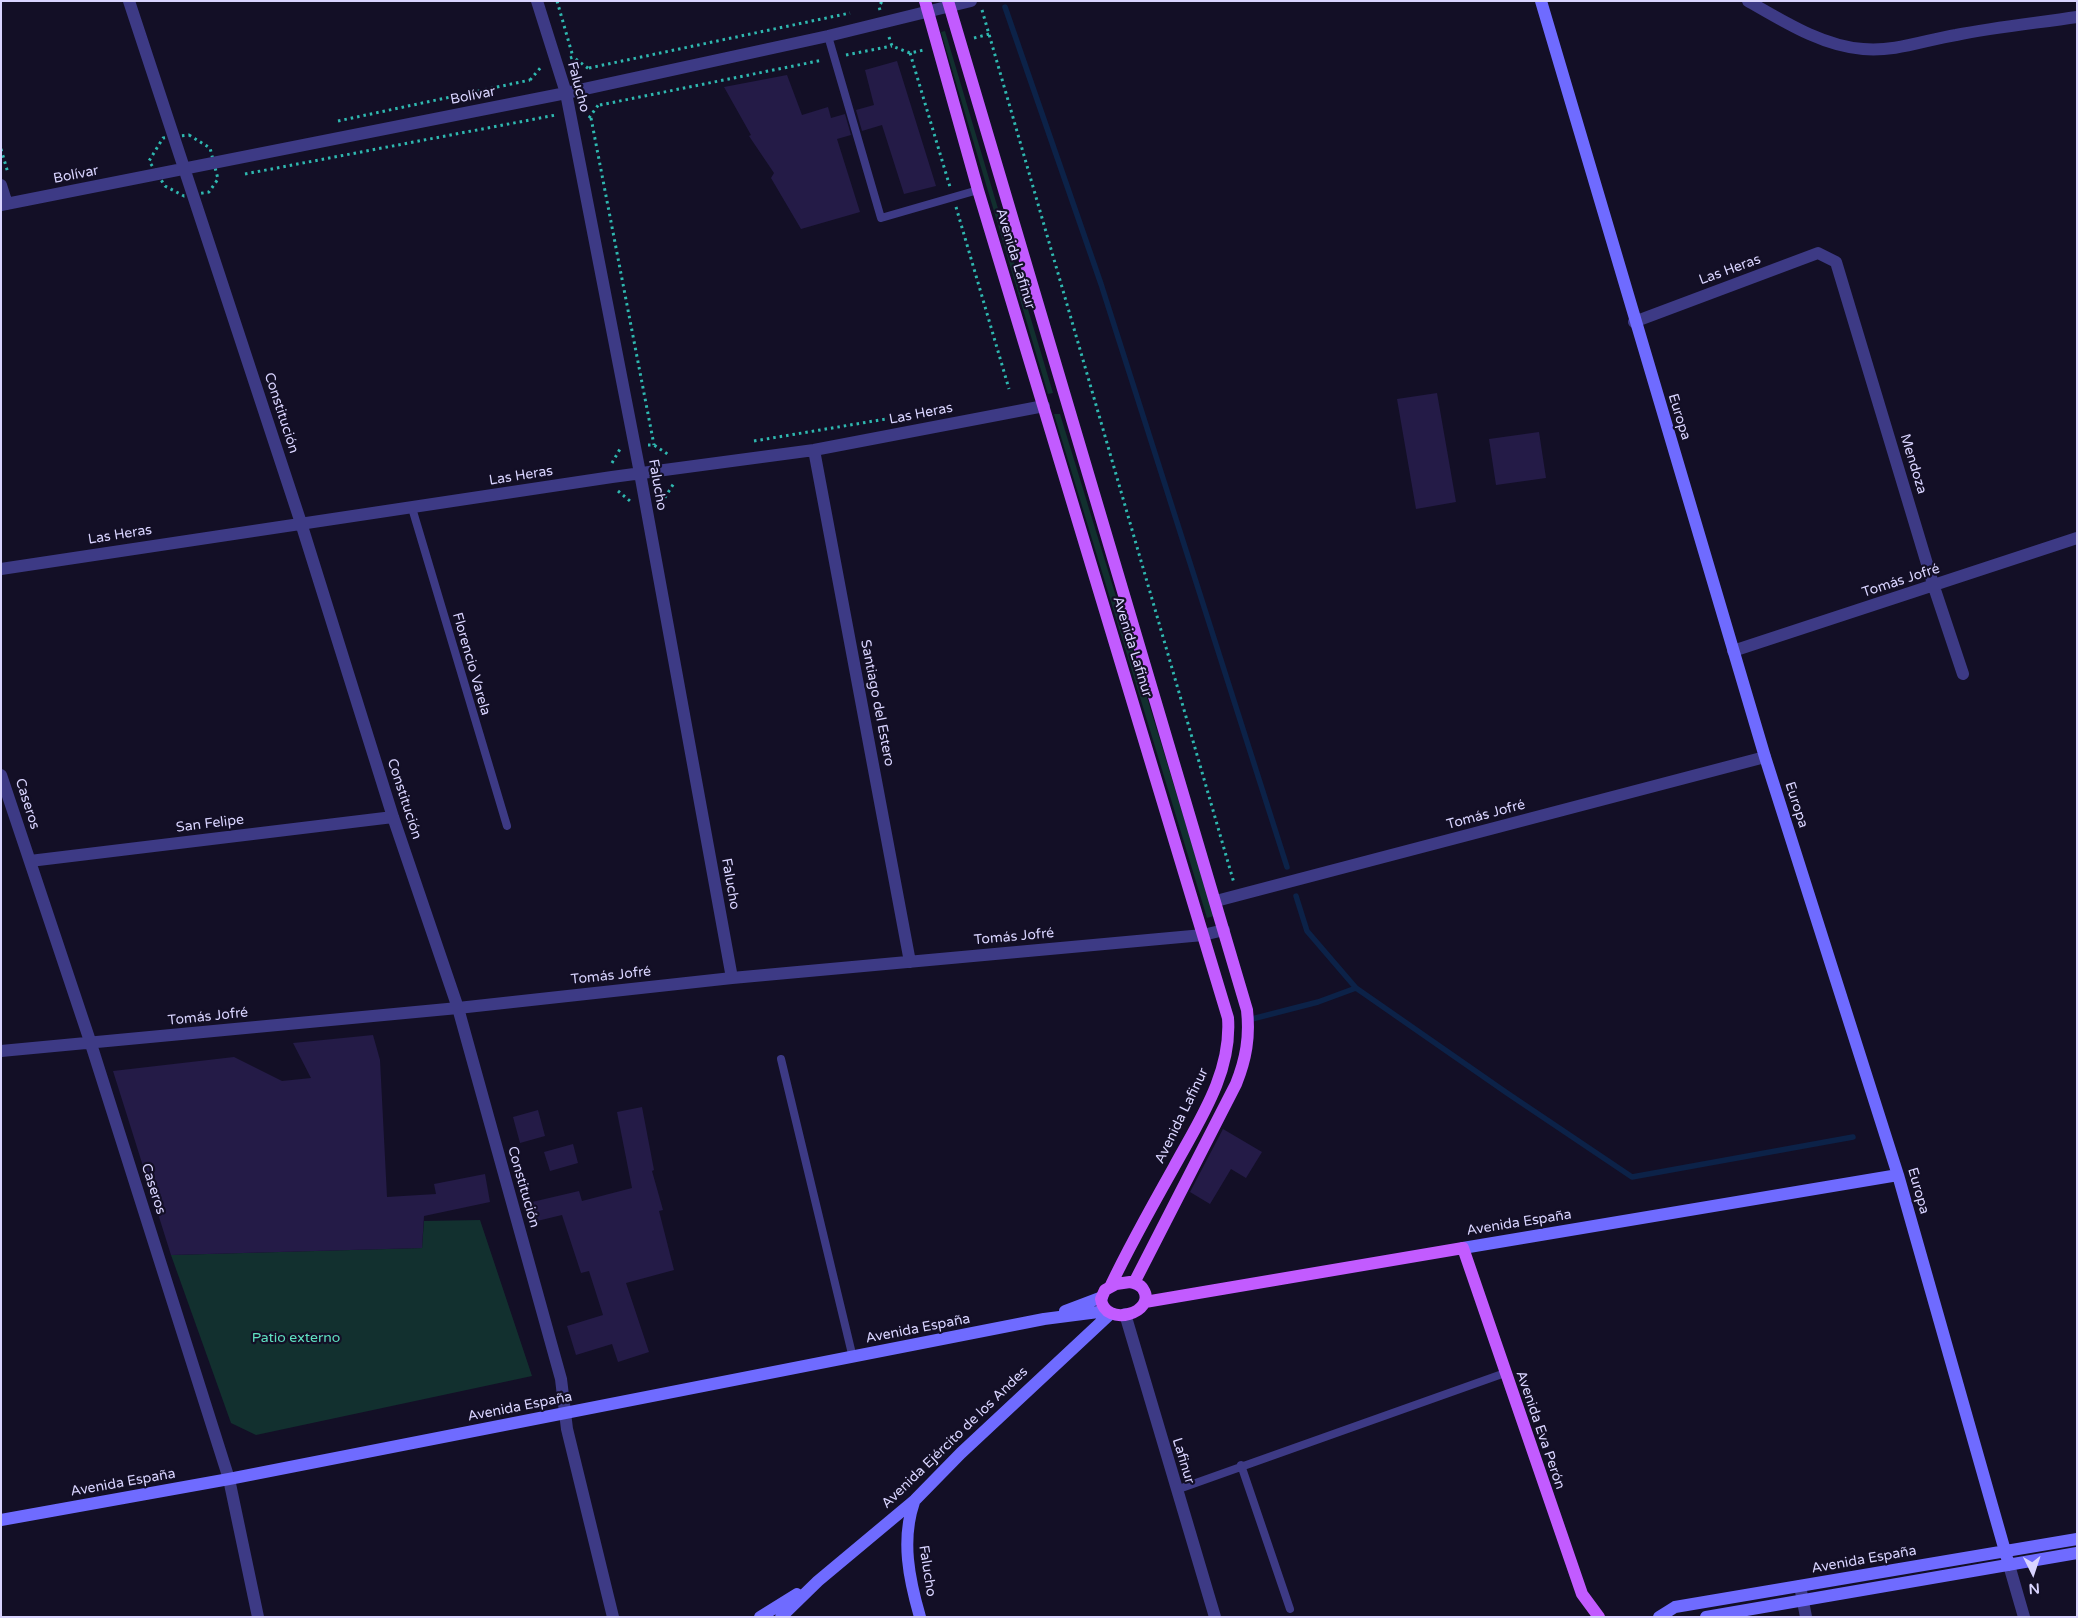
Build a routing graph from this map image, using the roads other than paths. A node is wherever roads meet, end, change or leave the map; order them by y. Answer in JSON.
{"nodes":[{"id":1,"x":129,"y":1,"type":"edge"},
{"id":2,"x":537,"y":1,"type":"edge"},
{"id":3,"x":971,"y":1,"type":"edge"},
{"id":4,"x":1541,"y":1,"type":"edge"},
{"id":5,"x":1748,"y":1,"type":"edge"},
{"id":6,"x":948,"y":4,"type":"edge"},
{"id":7,"x":926,"y":7,"type":"edge"},
{"id":8,"x":2077,"y":17,"type":"edge"},
{"id":9,"x":828,"y":36,"type":"junction"},
{"id":10,"x":566,"y":93,"type":"junction"},
{"id":11,"x":185,"y":168,"type":"junction"},
{"id":12,"x":5,"y":181,"type":"edge"},
{"id":13,"x":978,"y":190,"type":"junction"},
{"id":14,"x":4,"y":205,"type":"edge"},
{"id":15,"x":1836,"y":262,"type":"joint"},
{"id":16,"x":1634,"y":322,"type":"junction"},
{"id":17,"x":1044,"y":406,"type":"junction"},
{"id":18,"x":814,"y":450,"type":"junction"},
{"id":19,"x":640,"y":473,"type":"junction"},
{"id":20,"x":412,"y":508,"type":"junction"},
{"id":21,"x":301,"y":523,"type":"junction"},
{"id":22,"x":2077,"y":538,"type":"edge"},
{"id":23,"x":1,"y":569,"type":"edge"},
{"id":24,"x":1934,"y":586,"type":"junction"},
{"id":25,"x":1734,"y":651,"type":"junction"},
{"id":26,"x":1963,"y":674,"type":"dead end"},
{"id":27,"x":1765,"y":757,"type":"junction"},
{"id":28,"x":1,"y":775,"type":"edge"},
{"id":29,"x":393,"y":817,"type":"junction"},
{"id":30,"x":506,"y":826,"type":"dead end"},
{"id":31,"x":30,"y":861,"type":"junction"},
{"id":32,"x":1216,"y":901,"type":"junction"},
{"id":33,"x":1224,"y":930,"type":"junction"},
{"id":34,"x":1203,"y":934,"type":"junction"},
{"id":35,"x":910,"y":962,"type":"junction"},
{"id":36,"x":732,"y":978,"type":"junction"},
{"id":37,"x":458,"y":1008,"type":"junction"},
{"id":38,"x":91,"y":1044,"type":"junction"},
{"id":39,"x":1,"y":1051,"type":"edge"},
{"id":40,"x":781,"y":1059,"type":"dead end"},
{"id":41,"x":1898,"y":1175,"type":"junction"},
{"id":42,"x":1462,"y":1248,"type":"junction"},
{"id":43,"x":1134,"y":1283,"type":"junction"},
{"id":44,"x":1111,"y":1286,"type":"junction"},
{"id":45,"x":1102,"y":1297,"type":"junction"},
{"id":46,"x":1145,"y":1302,"type":"junction"},
{"id":47,"x":1108,"y":1312,"type":"junction"},
{"id":48,"x":1125,"y":1314,"type":"junction"},
{"id":49,"x":1044,"y":1319,"type":"junction"},
{"id":50,"x":853,"y":1358,"type":"junction"},
{"id":51,"x":1505,"y":1373,"type":"junction"},
{"id":52,"x":566,"y":1413,"type":"junction"},
{"id":53,"x":1242,"y":1465,"type":"junction"},
{"id":54,"x":229,"y":1479,"type":"junction"},
{"id":55,"x":1176,"y":1490,"type":"junction"},
{"id":56,"x":915,"y":1500,"type":"junction"},
{"id":57,"x":1,"y":1520,"type":"edge"},
{"id":58,"x":2077,"y":1539,"type":"edge"},
{"id":59,"x":2004,"y":1551,"type":"junction"},
{"id":60,"x":2077,"y":1553,"type":"edge"},
{"id":61,"x":2009,"y":1565,"type":"junction"},
{"id":62,"x":818,"y":1581,"type":"junction"},
{"id":63,"x":1800,"y":1586,"type":"junction"},
{"id":64,"x":1803,"y":1600,"type":"junction"},
{"id":65,"x":1290,"y":1609,"type":"dead end"},
{"id":66,"x":258,"y":1617,"type":"edge"},
{"id":67,"x":613,"y":1617,"type":"edge"},
{"id":68,"x":760,"y":1617,"type":"edge"},
{"id":69,"x":781,"y":1617,"type":"edge"},
{"id":70,"x":920,"y":1617,"type":"edge"},
{"id":71,"x":1215,"y":1617,"type":"edge"},
{"id":72,"x":1599,"y":1617,"type":"edge"},
{"id":73,"x":1659,"y":1617,"type":"edge"},
{"id":74,"x":1706,"y":1617,"type":"edge"},
{"id":75,"x":1806,"y":1617,"type":"edge"},
{"id":76,"x":2024,"y":1617,"type":"edge"}],
"edges":[{"from":1,"to":11,"type":"street","name":"Constitución"},
{"from":2,"to":10,"type":"street","name":"Falucho"},
{"from":3,"to":6,"type":"street","name":"Bolívar"},
{"from":4,"to":16,"type":"main road","name":"Europa"},
{"from":5,"to":8,"type":"street"},
{"from":6,"to":7,"type":"street","name":"Bolívar"},
{"from":6,"to":32,"type":"main road","name":"Avenida Lafinur"},
{"from":7,"to":9,"type":"street","name":"Bolívar"},
{"from":7,"to":13,"type":"main road","name":"Avenida Lafinur"},
{"from":9,"to":10,"type":"street","name":"Bolívar"},
{"from":9,"to":13,"type":"lane"},
{"from":10,"to":11,"type":"street","name":"Bolívar"},
{"from":10,"to":19,"type":"street","name":"Falucho"},
{"from":11,"to":14,"type":"street","name":"Bolívar"},
{"from":11,"to":21,"type":"street","name":"Constitución"},
{"from":12,"to":14,"type":"street"},
{"from":13,"to":17,"type":"main road","name":"Avenida Lafinur"},
{"from":15,"to":16,"type":"street","name":"Las Heras"},
{"from":15,"to":24,"type":"street","name":"Mendoza"},
{"from":16,"to":25,"type":"main road","name":"Europa"},
{"from":17,"to":18,"type":"street","name":"Las Heras"},
{"from":17,"to":34,"type":"main road","name":"Avenida Lafinur"},
{"from":18,"to":19,"type":"street","name":"Las Heras"},
{"from":18,"to":35,"type":"street","name":"Santiago del Estero"},
{"from":19,"to":20,"type":"street","name":"Las Heras"},
{"from":19,"to":36,"type":"street","name":"Falucho"},
{"from":20,"to":21,"type":"street","name":"Las Heras"},
{"from":20,"to":30,"type":"lane","name":"Florencio Varela"},
{"from":21,"to":23,"type":"street","name":"Las Heras"},
{"from":21,"to":29,"type":"street","name":"Constitución"},
{"from":22,"to":24,"type":"street","name":"Tomás Jofré"},
{"from":24,"to":25,"type":"street","name":"Tomás Jofré"},
{"from":24,"to":26,"type":"street","name":"Mendoza"},
{"from":25,"to":27,"type":"main road","name":"Europa"},
{"from":27,"to":32,"type":"street","name":"Tomás Jofré"},
{"from":27,"to":41,"type":"main road","name":"Europa"},
{"from":28,"to":31,"type":"street","name":"Caseros"},
{"from":29,"to":31,"type":"street","name":"San Felipe"},
{"from":29,"to":37,"type":"street","name":"Constitución"},
{"from":31,"to":38,"type":"street","name":"Caseros"},
{"from":32,"to":33,"type":"main road","name":"Avenida Lafinur"},
{"from":33,"to":34,"type":"street","name":"Tomás Jofré"},
{"from":33,"to":43,"type":"main road","name":"Avenida Lafinur"},
{"from":34,"to":35,"type":"street","name":"Tomás Jofré"},
{"from":34,"to":44,"type":"main road","name":"Avenida Lafinur"},
{"from":35,"to":36,"type":"street","name":"Tomás Jofré"},
{"from":36,"to":37,"type":"street","name":"Tomás Jofré"},
{"from":37,"to":38,"type":"street","name":"Tomás Jofré"},
{"from":37,"to":52,"type":"street","name":"Constitución"},
{"from":38,"to":39,"type":"street","name":"Tomás Jofré"},
{"from":38,"to":54,"type":"street","name":"Caseros"},
{"from":40,"to":50,"type":"lane"},
{"from":41,"to":42,"type":"main road","name":"Avenida España"},
{"from":41,"to":59,"type":"main road","name":"Europa"},
{"from":42,"to":46,"type":"main road","name":"Avenida España"},
{"from":42,"to":51,"type":"main road","name":"Avenida Eva Perón"},
{"from":43,"to":44,"type":"main road"},
{"from":43,"to":46,"type":"main road"},
{"from":44,"to":45,"type":"main road"},
{"from":45,"to":47,"type":"main road"},
{"from":45,"to":49,"type":"main road","name":"Avenida España"},
{"from":46,"to":48,"type":"main road"},
{"from":47,"to":48,"type":"main road"},
{"from":47,"to":49,"type":"main road","name":"Avenida España"},
{"from":47,"to":56,"type":"main road","name":"Avenida Ejército de los Andes"},
{"from":48,"to":55,"type":"street","name":"Lafinur"},
{"from":49,"to":50,"type":"main road","name":"Avenida España"},
{"from":50,"to":52,"type":"main road","name":"Avenida España"},
{"from":51,"to":53,"type":"lane"},
{"from":51,"to":72,"type":"main road","name":"Avenida Eva Perón"},
{"from":52,"to":54,"type":"main road","name":"Avenida España"},
{"from":52,"to":67,"type":"street","name":"Constitución"},
{"from":53,"to":55,"type":"lane"},
{"from":53,"to":65,"type":"lane"},
{"from":54,"to":57,"type":"main road","name":"Avenida España"},
{"from":54,"to":66,"type":"street","name":"Caseros"},
{"from":55,"to":71,"type":"street","name":"Lafinur"},
{"from":56,"to":62,"type":"main road","name":"Avenida Ejército de los Andes"},
{"from":56,"to":70,"type":"main road","name":"Falucho"},
{"from":58,"to":59,"type":"main road","name":"Avenida España"},
{"from":59,"to":61,"type":"main road","name":"Europa"},
{"from":59,"to":63,"type":"main road","name":"Avenida España"},
{"from":60,"to":61,"type":"main road"},
{"from":61,"to":64,"type":"main road"},
{"from":61,"to":76,"type":"street","name":"Europa"},
{"from":62,"to":68,"type":"main road","name":"Avenida Ejército de los Andes"},
{"from":62,"to":69,"type":"main road","name":"Avenida Ejército de los Andes"},
{"from":63,"to":64,"type":"street"},
{"from":63,"to":73,"type":"main road","name":"Avenida España"},
{"from":64,"to":74,"type":"main road"},
{"from":64,"to":75,"type":"street"}]}
